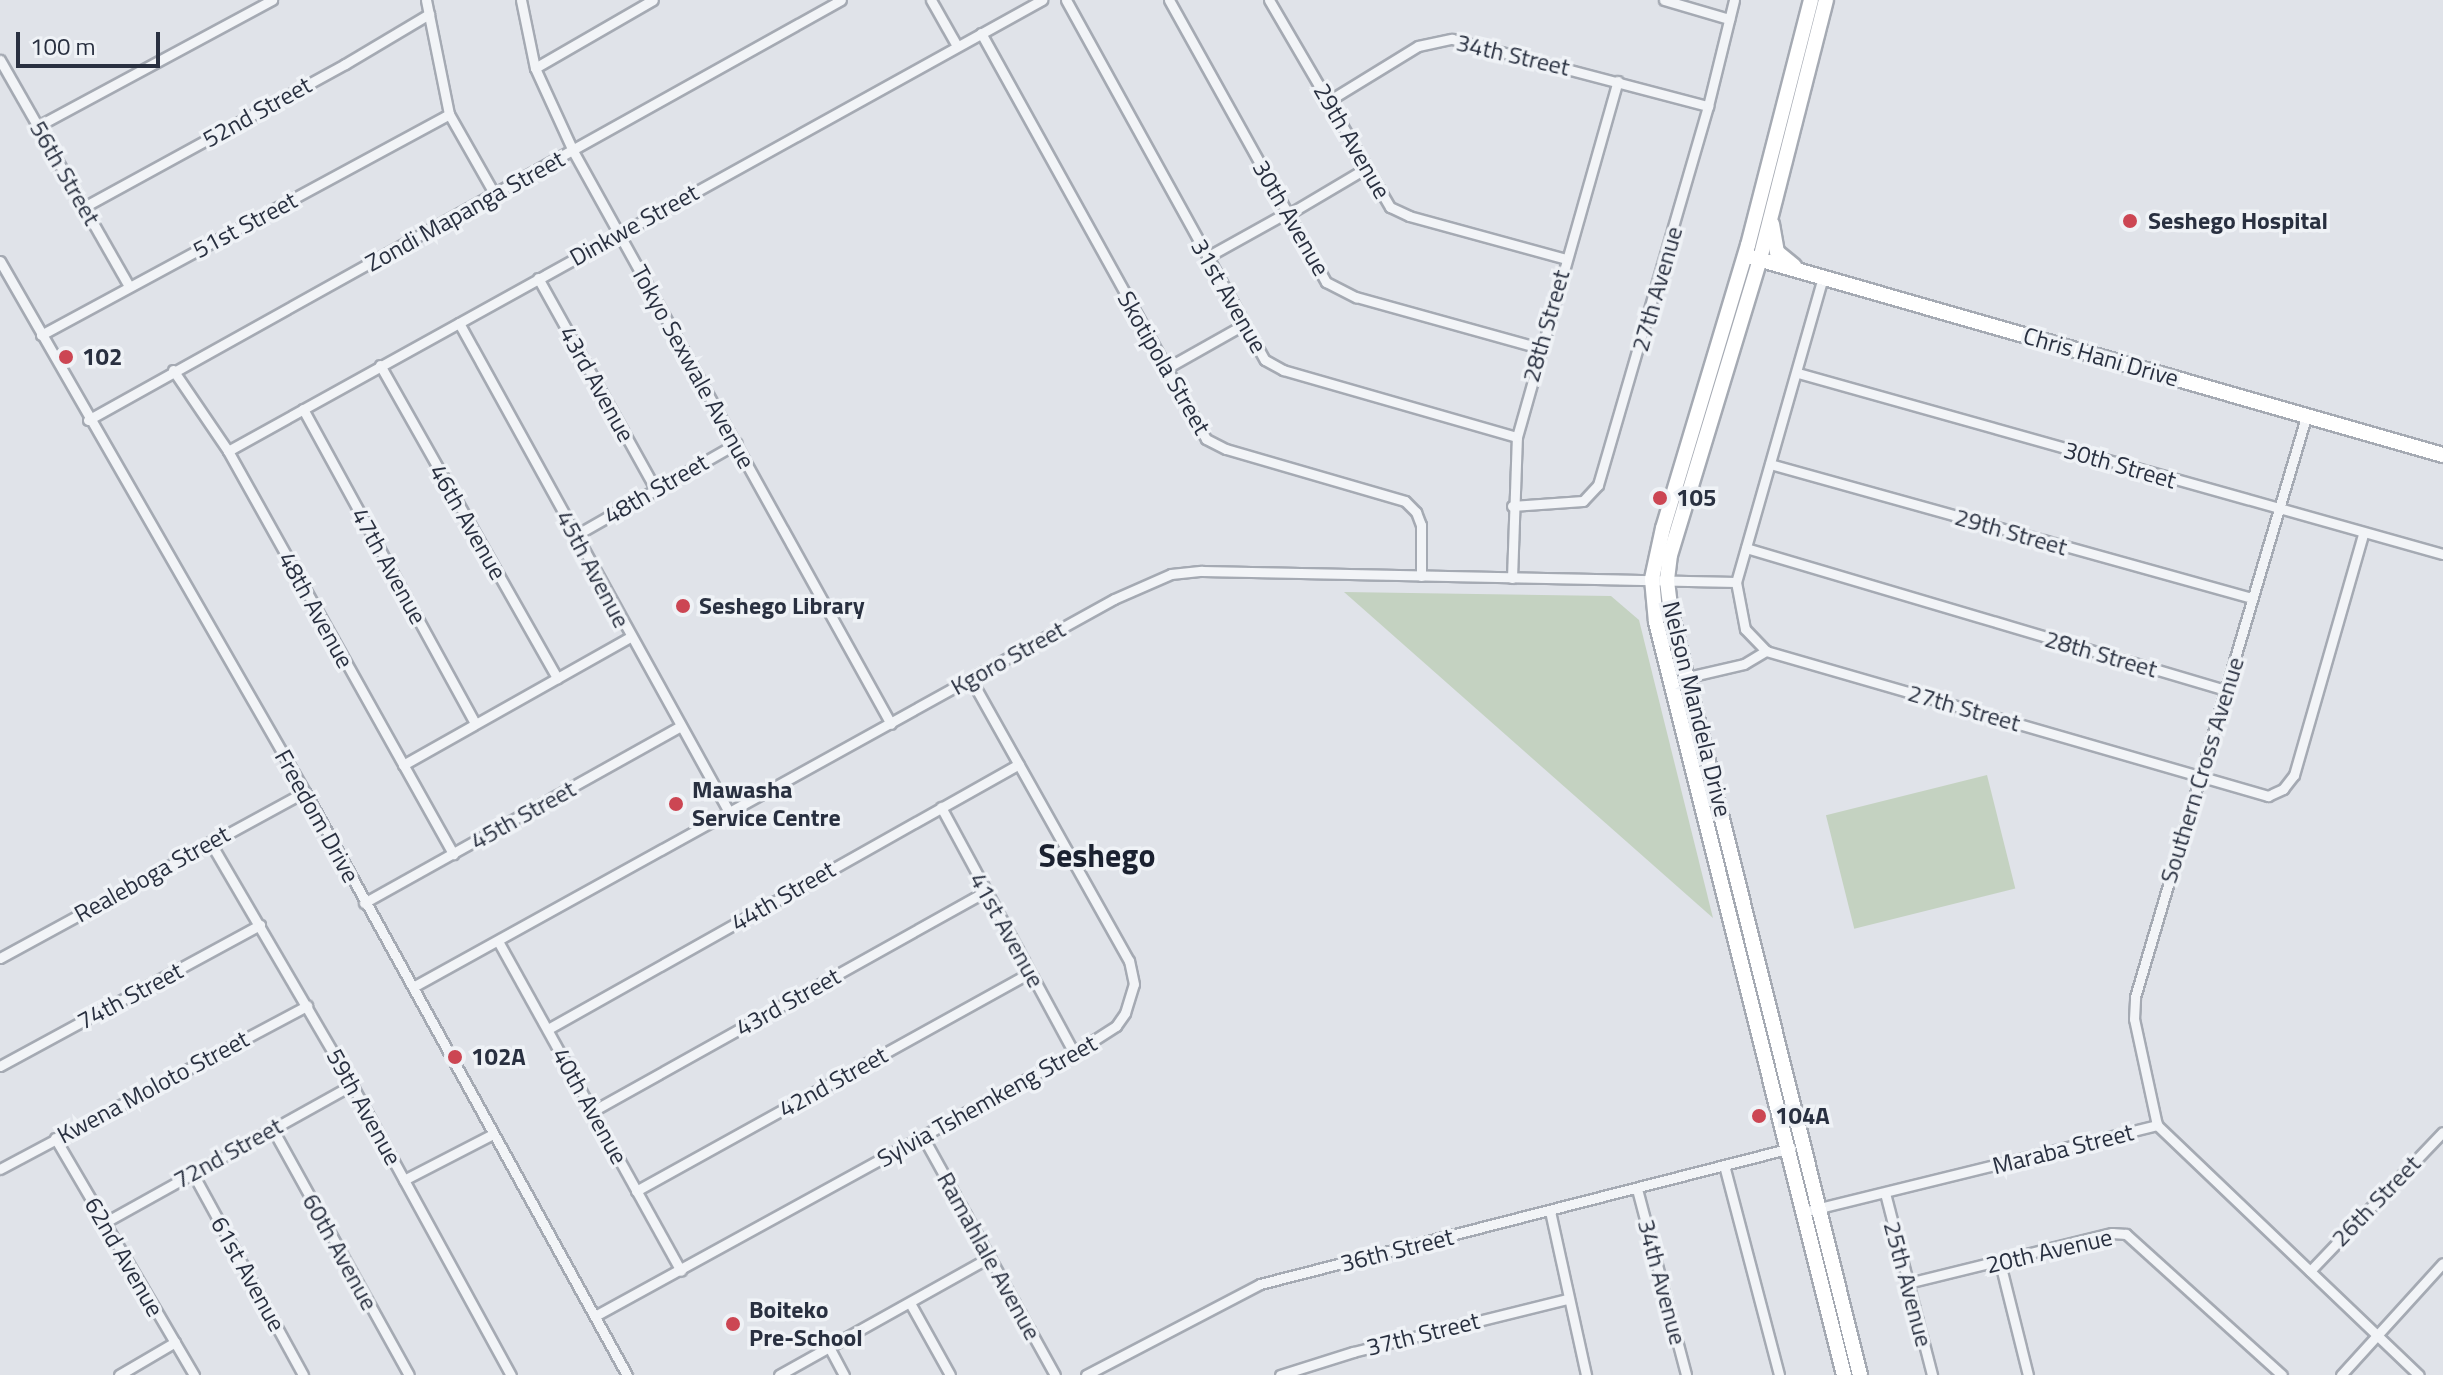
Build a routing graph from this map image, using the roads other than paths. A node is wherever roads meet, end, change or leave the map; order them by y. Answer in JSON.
{"nodes":[{"id":1,"x":272,"y":0,"type":"edge"},
{"id":2,"x":426,"y":0,"type":"edge"},
{"id":3,"x":521,"y":0,"type":"edge"},
{"id":4,"x":653,"y":0,"type":"edge"},
{"id":5,"x":841,"y":0,"type":"edge"},
{"id":6,"x":931,"y":0,"type":"edge"},
{"id":7,"x":1042,"y":0,"type":"edge"},
{"id":8,"x":1066,"y":0,"type":"edge"},
{"id":9,"x":1169,"y":0,"type":"edge"},
{"id":10,"x":1270,"y":0,"type":"edge"},
{"id":11,"x":1664,"y":0,"type":"edge"},
{"id":12,"x":1734,"y":0,"type":"edge"},
{"id":13,"x":1811,"y":0,"type":"edge"},
{"id":14,"x":1826,"y":0,"type":"edge"},
{"id":15,"x":429,"y":14,"type":"junction"},
{"id":16,"x":1729,"y":19,"type":"junction"},
{"id":17,"x":981,"y":33,"type":"junction"},
{"id":18,"x":957,"y":46,"type":"junction"},
{"id":19,"x":0,"y":60,"type":"edge"},
{"id":20,"x":535,"y":68,"type":"junction"},
{"id":21,"x":1618,"y":81,"type":"junction"},
{"id":22,"x":1330,"y":100,"type":"junction"},
{"id":23,"x":1708,"y":106,"type":"junction"},
{"id":24,"x":449,"y":114,"type":"junction"},
{"id":25,"x":38,"y":126,"type":"junction"},
{"id":26,"x":573,"y":151,"type":"junction"},
{"id":27,"x":1366,"y":168,"type":"junction"},
{"id":28,"x":495,"y":195,"type":"junction"},
{"id":29,"x":84,"y":207,"type":"junction"},
{"id":30,"x":1286,"y":214,"type":"junction"},
{"id":31,"x":1771,"y":216,"type":"junction"},
{"id":32,"x":618,"y":234,"type":"junction"},
{"id":33,"x":1207,"y":257,"type":"junction"},
{"id":34,"x":1752,"y":257,"type":"junction"},
{"id":35,"x":1566,"y":259,"type":"junction"},
{"id":36,"x":0,"y":261,"type":"edge"},
{"id":37,"x":1807,"y":273,"type":"junction"},
{"id":38,"x":1823,"y":277,"type":"junction"},
{"id":39,"x":538,"y":278,"type":"junction"},
{"id":40,"x":129,"y":286,"type":"junction"},
{"id":41,"x":459,"y":323,"type":"junction"},
{"id":42,"x":1243,"y":325,"type":"junction"},
{"id":43,"x":41,"y":335,"type":"junction"},
{"id":44,"x":1540,"y":348,"type":"junction"},
{"id":45,"x":380,"y":365,"type":"junction"},
{"id":46,"x":1165,"y":369,"type":"junction"},
{"id":47,"x":173,"y":370,"type":"junction"},
{"id":48,"x":1798,"y":373,"type":"junction"},
{"id":49,"x":303,"y":409,"type":"junction"},
{"id":50,"x":2306,"y":417,"type":"junction"},
{"id":51,"x":88,"y":420,"type":"junction"},
{"id":52,"x":1517,"y":437,"type":"junction"},
{"id":53,"x":737,"y":443,"type":"junction"},
{"id":54,"x":228,"y":451,"type":"junction"},
{"id":55,"x":2443,"y":455,"type":"edge"},
{"id":56,"x":1770,"y":464,"type":"junction"},
{"id":57,"x":656,"y":490,"type":"junction"},
{"id":58,"x":1512,"y":506,"type":"junction"},
{"id":59,"x":2278,"y":510,"type":"junction"},
{"id":60,"x":2363,"y":534,"type":"junction"},
{"id":61,"x":576,"y":535,"type":"junction"},
{"id":62,"x":1746,"y":548,"type":"junction"},
{"id":63,"x":2443,"y":554,"type":"edge"},
{"id":64,"x":1421,"y":576,"type":"junction"},
{"id":65,"x":1512,"y":578,"type":"junction"},
{"id":66,"x":1652,"y":579,"type":"junction"},
{"id":67,"x":1667,"y":581,"type":"junction"},
{"id":68,"x":1736,"y":582,"type":"junction"},
{"id":69,"x":2252,"y":598,"type":"junction"},
{"id":70,"x":630,"y":637,"type":"junction"},
{"id":71,"x":1766,"y":651,"type":"junction"},
{"id":72,"x":1688,"y":677,"type":"junction"},
{"id":73,"x":557,"y":678,"type":"junction"},
{"id":74,"x":971,"y":679,"type":"junction"},
{"id":75,"x":2225,"y":690,"type":"junction"},
{"id":76,"x":475,"y":723,"type":"junction"},
{"id":77,"x":891,"y":724,"type":"junction"},
{"id":78,"x":681,"y":726,"type":"junction"},
{"id":79,"x":1019,"y":764,"type":"junction"},
{"id":80,"x":403,"y":765,"type":"junction"},
{"id":81,"x":2201,"y":775,"type":"junction"},
{"id":82,"x":305,"y":792,"type":"junction"},
{"id":83,"x":941,"y":807,"type":"junction"},
{"id":84,"x":730,"y":814,"type":"junction"},
{"id":85,"x":210,"y":842,"type":"junction"},
{"id":86,"x":453,"y":854,"type":"junction"},
{"id":87,"x":985,"y":892,"type":"junction"},
{"id":88,"x":364,"y":903,"type":"junction"},
{"id":89,"x":260,"y":925,"type":"junction"},
{"id":90,"x":498,"y":941,"type":"junction"},
{"id":91,"x":0,"y":958,"type":"edge"},
{"id":92,"x":1030,"y":973,"type":"junction"},
{"id":93,"x":413,"y":987,"type":"junction"},
{"id":94,"x":307,"y":1006,"type":"junction"},
{"id":95,"x":548,"y":1029,"type":"junction"},
{"id":96,"x":1074,"y":1053,"type":"junction"},
{"id":97,"x":0,"y":1066,"type":"edge"},
{"id":98,"x":352,"y":1085,"type":"junction"},
{"id":99,"x":591,"y":1112,"type":"junction"},
{"id":100,"x":2157,"y":1125,"type":"junction"},
{"id":101,"x":272,"y":1128,"type":"junction"},
{"id":102,"x":2443,"y":1132,"type":"edge"},
{"id":103,"x":493,"y":1134,"type":"junction"},
{"id":104,"x":923,"y":1137,"type":"junction"},
{"id":105,"x":55,"y":1138,"type":"junction"},
{"id":106,"x":1804,"y":1145,"type":"junction"},
{"id":107,"x":1787,"y":1149,"type":"junction"},
{"id":108,"x":1724,"y":1165,"type":"junction"},
{"id":109,"x":0,"y":1169,"type":"edge"},
{"id":110,"x":192,"y":1172,"type":"junction"},
{"id":111,"x":404,"y":1180,"type":"junction"},
{"id":112,"x":1637,"y":1189,"type":"junction"},
{"id":113,"x":636,"y":1191,"type":"junction"},
{"id":114,"x":1885,"y":1193,"type":"junction"},
{"id":115,"x":1820,"y":1208,"type":"junction"},
{"id":116,"x":1550,"y":1211,"type":"junction"},
{"id":117,"x":1803,"y":1212,"type":"junction"},
{"id":118,"x":104,"y":1223,"type":"junction"},
{"id":119,"x":990,"y":1257,"type":"junction"},
{"id":120,"x":2000,"y":1263,"type":"junction"},
{"id":121,"x":2443,"y":1263,"type":"edge"},
{"id":122,"x":681,"y":1271,"type":"junction"},
{"id":123,"x":2310,"y":1271,"type":"junction"},
{"id":124,"x":1908,"y":1283,"type":"junction"},
{"id":125,"x":1567,"y":1299,"type":"junction"},
{"id":126,"x":910,"y":1303,"type":"junction"},
{"id":127,"x":595,"y":1316,"type":"junction"},
{"id":128,"x":2377,"y":1334,"type":"junction"},
{"id":129,"x":175,"y":1342,"type":"junction"},
{"id":130,"x":829,"y":1347,"type":"junction"},
{"id":131,"x":119,"y":1375,"type":"edge"},
{"id":132,"x":194,"y":1375,"type":"edge"},
{"id":133,"x":303,"y":1375,"type":"edge"},
{"id":134,"x":409,"y":1375,"type":"edge"},
{"id":135,"x":511,"y":1375,"type":"edge"},
{"id":136,"x":627,"y":1375,"type":"edge"},
{"id":137,"x":779,"y":1375,"type":"edge"},
{"id":138,"x":844,"y":1375,"type":"edge"},
{"id":139,"x":950,"y":1375,"type":"edge"},
{"id":140,"x":1055,"y":1375,"type":"edge"},
{"id":141,"x":1086,"y":1375,"type":"edge"},
{"id":142,"x":1280,"y":1375,"type":"edge"},
{"id":143,"x":1586,"y":1375,"type":"edge"},
{"id":144,"x":1686,"y":1375,"type":"edge"},
{"id":145,"x":1779,"y":1375,"type":"edge"},
{"id":146,"x":1844,"y":1375,"type":"edge"},
{"id":147,"x":1860,"y":1375,"type":"edge"},
{"id":148,"x":1932,"y":1375,"type":"edge"},
{"id":149,"x":2028,"y":1375,"type":"edge"},
{"id":150,"x":2282,"y":1375,"type":"edge"},
{"id":151,"x":2341,"y":1375,"type":"edge"},
{"id":152,"x":2419,"y":1375,"type":"edge"}],
"edges":[{"from":1,"to":25,"type":"street"},
{"from":2,"to":15,"type":"street"},
{"from":3,"to":20,"type":"street","name":"Tokyo Sexwale Avenue"},
{"from":4,"to":20,"type":"street"},
{"from":5,"to":26,"type":"street","name":"Zondi Mapanga Street"},
{"from":6,"to":18,"type":"street"},
{"from":7,"to":17,"type":"street","name":"Dinkwe Street"},
{"from":8,"to":33,"type":"street","name":"31st Avenue"},
{"from":9,"to":30,"type":"street","name":"30th Avenue"},
{"from":10,"to":22,"type":"street","name":"29th Avenue"},
{"from":11,"to":16,"type":"street"},
{"from":12,"to":16,"type":"street","name":"27th Avenue"},
{"from":13,"to":34,"type":"main road","name":"Nelson Mandela Drive"},
{"from":14,"to":31,"type":"main road","name":"Nelson Mandela Drive"},
{"from":15,"to":24,"type":"street"},
{"from":15,"to":29,"type":"street","name":"52nd Street"},
{"from":16,"to":23,"type":"street","name":"27th Avenue"},
{"from":17,"to":18,"type":"street","name":"Dinkwe Street"},
{"from":17,"to":46,"type":"street","name":"Skotipola Street"},
{"from":18,"to":32,"type":"street","name":"Dinkwe Street"},
{"from":19,"to":25,"type":"street","name":"56th Street"},
{"from":20,"to":26,"type":"street","name":"Tokyo Sexwale Avenue"},
{"from":21,"to":22,"type":"street","name":"34th Street"},
{"from":21,"to":23,"type":"street","name":"34th Street"},
{"from":21,"to":35,"type":"street","name":"28th Street"},
{"from":22,"to":27,"type":"street","name":"29th Avenue"},
{"from":23,"to":58,"type":"street","name":"27th Avenue"},
{"from":24,"to":28,"type":"street"},
{"from":24,"to":40,"type":"street","name":"51st Street"},
{"from":25,"to":29,"type":"street","name":"56th Street"},
{"from":26,"to":28,"type":"street","name":"Zondi Mapanga Street"},
{"from":26,"to":32,"type":"street","name":"Tokyo Sexwale Avenue"},
{"from":27,"to":30,"type":"street"},
{"from":27,"to":35,"type":"street","name":"29th Avenue"},
{"from":28,"to":47,"type":"street","name":"Zondi Mapanga Street"},
{"from":29,"to":40,"type":"street","name":"56th Street"},
{"from":30,"to":33,"type":"street"},
{"from":30,"to":44,"type":"street","name":"30th Avenue"},
{"from":31,"to":34,"type":"main road","name":"Nelson Mandela Drive"},
{"from":31,"to":37,"type":"main road"},
{"from":32,"to":39,"type":"street","name":"Dinkwe Street"},
{"from":32,"to":53,"type":"street","name":"Tokyo Sexwale Avenue"},
{"from":33,"to":42,"type":"street","name":"31st Avenue"},
{"from":34,"to":37,"type":"main road","name":"Chris Hani Drive"},
{"from":34,"to":66,"type":"main road","name":"Nelson Mandela Drive"},
{"from":34,"to":67,"type":"main road","name":"Nelson Mandela Drive"},
{"from":35,"to":44,"type":"street","name":"28th Street"},
{"from":36,"to":43,"type":"street","name":"Freedom Drive"},
{"from":37,"to":38,"type":"main road","name":"Chris Hani Drive"},
{"from":38,"to":48,"type":"street"},
{"from":38,"to":50,"type":"main road","name":"Chris Hani Drive"},
{"from":39,"to":41,"type":"street","name":"Dinkwe Street"},
{"from":39,"to":57,"type":"street","name":"43rd Avenue"},
{"from":40,"to":43,"type":"street","name":"51st Street"},
{"from":41,"to":45,"type":"street","name":"Dinkwe Street"},
{"from":41,"to":61,"type":"street","name":"45th Avenue"},
{"from":42,"to":46,"type":"street"},
{"from":42,"to":52,"type":"street","name":"31st Avenue"},
{"from":43,"to":51,"type":"street","name":"Freedom Drive"},
{"from":44,"to":52,"type":"street","name":"28th Street"},
{"from":45,"to":49,"type":"street","name":"Dinkwe Street"},
{"from":45,"to":73,"type":"street","name":"46th Avenue"},
{"from":46,"to":64,"type":"street","name":"Skotipola Street"},
{"from":47,"to":51,"type":"street","name":"Zondi Mapanga Street"},
{"from":47,"to":54,"type":"street","name":"48th Avenue"},
{"from":48,"to":56,"type":"street"},
{"from":48,"to":59,"type":"street","name":"30th Street"},
{"from":49,"to":54,"type":"street","name":"Dinkwe Street"},
{"from":49,"to":76,"type":"street","name":"47th Avenue"},
{"from":50,"to":55,"type":"main road","name":"Chris Hani Drive"},
{"from":50,"to":59,"type":"street","name":"Southern Cross Avenue"},
{"from":51,"to":82,"type":"street","name":"Freedom Drive"},
{"from":52,"to":58,"type":"street","name":"28th Street"},
{"from":53,"to":57,"type":"street","name":"48th Street"},
{"from":53,"to":77,"type":"street","name":"Tokyo Sexwale Avenue"},
{"from":54,"to":80,"type":"street","name":"48th Avenue"},
{"from":56,"to":62,"type":"street"},
{"from":56,"to":69,"type":"street","name":"29th Street"},
{"from":57,"to":61,"type":"street","name":"48th Street"},
{"from":58,"to":65,"type":"street","name":"28th Street"},
{"from":59,"to":60,"type":"street","name":"30th Street"},
{"from":59,"to":69,"type":"street","name":"Southern Cross Avenue"},
{"from":60,"to":63,"type":"street","name":"30th Street"},
{"from":60,"to":81,"type":"street","name":"27th Street"},
{"from":61,"to":70,"type":"street","name":"45th Avenue"},
{"from":62,"to":68,"type":"street"},
{"from":62,"to":75,"type":"street","name":"28th Street"},
{"from":64,"to":65,"type":"street","name":"Kgoro Street"},
{"from":64,"to":74,"type":"street","name":"Kgoro Street"},
{"from":65,"to":66,"type":"street","name":"Kgoro Street"},
{"from":66,"to":67,"type":"street","name":"Kgoro Street"},
{"from":66,"to":107,"type":"main road","name":"Nelson Mandela Drive"},
{"from":67,"to":68,"type":"street","name":"Kgoro Street"},
{"from":67,"to":72,"type":"main road","name":"Nelson Mandela Drive"},
{"from":68,"to":71,"type":"street"},
{"from":69,"to":75,"type":"street","name":"Southern Cross Avenue"},
{"from":70,"to":73,"type":"street"},
{"from":70,"to":78,"type":"street","name":"45th Avenue"},
{"from":71,"to":72,"type":"street"},
{"from":71,"to":81,"type":"street","name":"27th Street"},
{"from":72,"to":106,"type":"main road","name":"Nelson Mandela Drive"},
{"from":73,"to":76,"type":"street"},
{"from":74,"to":77,"type":"street","name":"Kgoro Street"},
{"from":74,"to":79,"type":"street","name":"Sylvia Tshemkeng Street"},
{"from":75,"to":81,"type":"street","name":"Southern Cross Avenue"},
{"from":76,"to":80,"type":"street"},
{"from":77,"to":84,"type":"street","name":"Kgoro Street"},
{"from":78,"to":84,"type":"street","name":"45th Avenue"},
{"from":78,"to":86,"type":"street","name":"45th Street"},
{"from":79,"to":83,"type":"street","name":"44th Street"},
{"from":79,"to":96,"type":"street","name":"Sylvia Tshemkeng Street"},
{"from":80,"to":86,"type":"street","name":"48th Avenue"},
{"from":81,"to":100,"type":"street","name":"Southern Cross Avenue"},
{"from":82,"to":85,"type":"street","name":"Realeboga Street"},
{"from":82,"to":88,"type":"street","name":"Freedom Drive"},
{"from":83,"to":87,"type":"street","name":"41st Avenue"},
{"from":83,"to":95,"type":"street","name":"44th Street"},
{"from":84,"to":90,"type":"street","name":"Kgoro Street"},
{"from":85,"to":89,"type":"street","name":"59th Avenue"},
{"from":85,"to":91,"type":"street","name":"Realeboga Street"},
{"from":86,"to":88,"type":"street","name":"45th Street"},
{"from":87,"to":92,"type":"street","name":"41st Avenue"},
{"from":87,"to":99,"type":"street","name":"43rd Street"},
{"from":88,"to":93,"type":"street","name":"Freedom Drive"},
{"from":89,"to":94,"type":"street","name":"59th Avenue"},
{"from":89,"to":97,"type":"street","name":"74th Street"},
{"from":90,"to":93,"type":"street","name":"Kgoro Street"},
{"from":90,"to":95,"type":"street","name":"40th Avenue"},
{"from":92,"to":96,"type":"street","name":"41st Avenue"},
{"from":92,"to":113,"type":"street","name":"42nd Street"},
{"from":93,"to":103,"type":"street","name":"Freedom Drive"},
{"from":94,"to":98,"type":"street","name":"59th Avenue"},
{"from":94,"to":105,"type":"street","name":"Kwena Moloto Street"},
{"from":95,"to":99,"type":"street","name":"40th Avenue"},
{"from":96,"to":104,"type":"street","name":"Sylvia Tshemkeng Street"},
{"from":98,"to":101,"type":"street","name":"72nd Street"},
{"from":98,"to":111,"type":"street","name":"59th Avenue"},
{"from":99,"to":113,"type":"street","name":"40th Avenue"},
{"from":100,"to":114,"type":"street","name":"Maraba Street"},
{"from":100,"to":123,"type":"street","name":"Maraba Street"},
{"from":101,"to":110,"type":"street","name":"72nd Street"},
{"from":101,"to":134,"type":"street","name":"60th Avenue"},
{"from":102,"to":123,"type":"street","name":"26th Street"},
{"from":103,"to":111,"type":"street"},
{"from":103,"to":127,"type":"street","name":"Freedom Drive"},
{"from":104,"to":119,"type":"street","name":"Ramahlale Avenue"},
{"from":104,"to":122,"type":"street","name":"Sylvia Tshemkeng Street"},
{"from":105,"to":109,"type":"street","name":"Kwena Moloto Street"},
{"from":105,"to":118,"type":"street","name":"62nd Avenue"},
{"from":106,"to":107,"type":"street","name":"36th Street"},
{"from":106,"to":115,"type":"main road","name":"Nelson Mandela Drive"},
{"from":107,"to":108,"type":"street","name":"36th Street"},
{"from":107,"to":117,"type":"main road","name":"Nelson Mandela Drive"},
{"from":108,"to":112,"type":"street","name":"36th Street"},
{"from":108,"to":145,"type":"street"},
{"from":110,"to":118,"type":"street","name":"72nd Street"},
{"from":110,"to":133,"type":"street","name":"61st Avenue"},
{"from":111,"to":135,"type":"street","name":"59th Avenue"},
{"from":112,"to":116,"type":"street","name":"36th Street"},
{"from":112,"to":144,"type":"street","name":"34th Avenue"},
{"from":113,"to":122,"type":"street","name":"40th Avenue"},
{"from":114,"to":115,"type":"street","name":"Maraba Street"},
{"from":114,"to":124,"type":"street","name":"25th Avenue"},
{"from":115,"to":117,"type":"street","name":"Maraba Street"},
{"from":115,"to":147,"type":"main road","name":"Nelson Mandela Drive"},
{"from":116,"to":125,"type":"street"},
{"from":116,"to":141,"type":"street","name":"36th Street"},
{"from":117,"to":146,"type":"main road","name":"Nelson Mandela Drive"},
{"from":118,"to":129,"type":"street","name":"62nd Avenue"},
{"from":119,"to":126,"type":"street"},
{"from":119,"to":140,"type":"street","name":"Ramahlale Avenue"},
{"from":120,"to":124,"type":"street","name":"20th Avenue"},
{"from":120,"to":149,"type":"street"},
{"from":120,"to":150,"type":"street","name":"20th Avenue"},
{"from":121,"to":128,"type":"street"},
{"from":122,"to":127,"type":"street","name":"Sylvia Tshemkeng Street"},
{"from":123,"to":128,"type":"street","name":"Maraba Street"},
{"from":124,"to":148,"type":"street","name":"25th Avenue"},
{"from":125,"to":142,"type":"street","name":"37th Street"},
{"from":125,"to":143,"type":"street"},
{"from":126,"to":130,"type":"street"},
{"from":126,"to":139,"type":"street"},
{"from":127,"to":136,"type":"street","name":"Freedom Drive"},
{"from":128,"to":151,"type":"street"},
{"from":128,"to":152,"type":"street","name":"Maraba Street"},
{"from":129,"to":131,"type":"street"},
{"from":129,"to":132,"type":"street","name":"62nd Avenue"},
{"from":130,"to":137,"type":"street"},
{"from":130,"to":138,"type":"street"}]}
